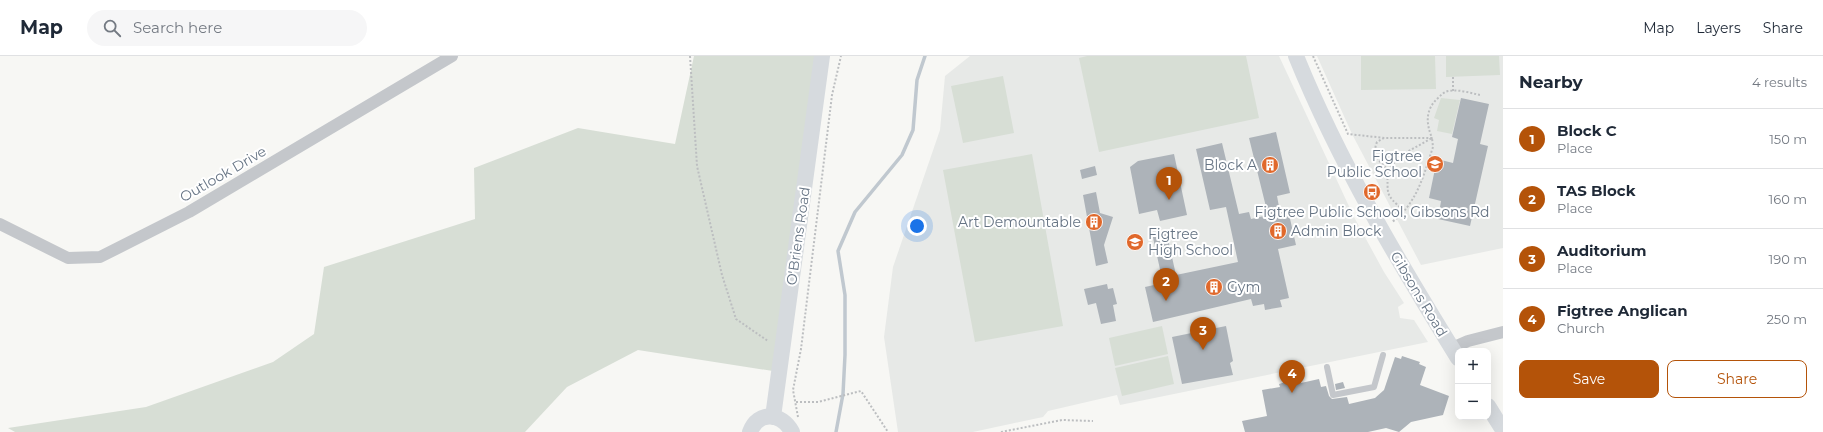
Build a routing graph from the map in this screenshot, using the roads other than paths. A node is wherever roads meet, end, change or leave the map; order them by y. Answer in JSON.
{"nodes":[{"id":1,"x":452,"y":56,"type":"edge"},
{"id":2,"x":822,"y":56,"type":"edge"},
{"id":3,"x":1296,"y":56,"type":"edge"},
{"id":4,"x":0,"y":224,"type":"edge"},
{"id":5,"x":1503,"y":332,"type":"edge"},
{"id":6,"x":1460,"y":348,"type":"edge"},
{"id":7,"x":1455,"y":353,"type":"edge"},
{"id":8,"x":1383,"y":356,"type":"dead end"},
{"id":9,"x":1327,"y":367,"type":"dead end"},
{"id":10,"x":1491,"y":411,"type":"edge"},
{"id":11,"x":773,"y":417,"type":"junction"},
{"id":12,"x":1503,"y":430,"type":"edge"},
{"id":13,"x":750,"y":432,"type":"edge"},
{"id":14,"x":792,"y":432,"type":"edge"}],
"edges":[{"from":1,"to":4,"type":"street","name":"Outlook Drive"},
{"from":2,"to":11,"type":"street","name":"O'Briens Road"},
{"from":3,"to":7,"type":"street","name":"Gibsons Road"},
{"from":5,"to":6,"type":"street"},
{"from":8,"to":9,"type":"lane"},
{"from":10,"to":12,"type":"street"},
{"from":11,"to":13,"type":"street"},
{"from":11,"to":14,"type":"street"}]}
